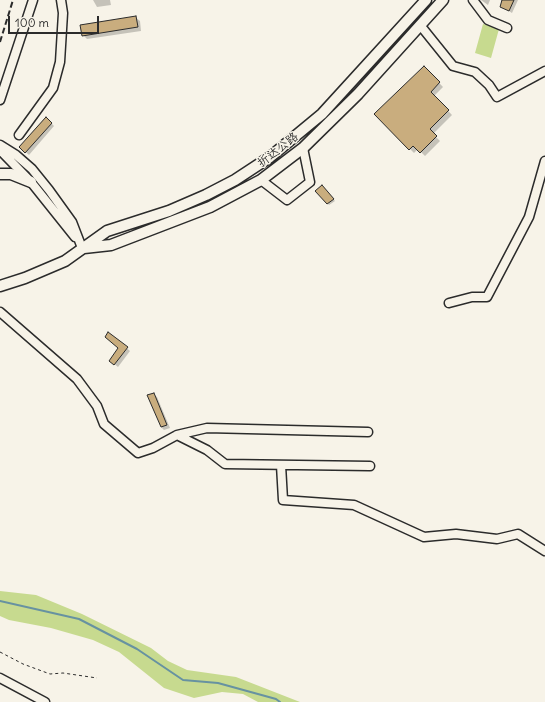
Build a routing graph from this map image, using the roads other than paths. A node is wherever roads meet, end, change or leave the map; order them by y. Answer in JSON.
{"nodes":[{"id":1,"x":33,"y":0,"type":"edge"},
{"id":2,"x":61,"y":0,"type":"edge"},
{"id":3,"x":426,"y":0,"type":"edge"},
{"id":4,"x":443,"y":0,"type":"edge"},
{"id":5,"x":473,"y":0,"type":"edge"},
{"id":6,"x":420,"y":25,"type":"junction"},
{"id":7,"x":507,"y":28,"type":"dead end"},
{"id":8,"x":545,"y":71,"type":"edge"},
{"id":9,"x":0,"y":100,"type":"edge"},
{"id":10,"x":19,"y":135,"type":"dead end"},
{"id":11,"x":0,"y":145,"type":"edge"},
{"id":12,"x":303,"y":148,"type":"junction"},
{"id":13,"x":0,"y":150,"type":"edge"},
{"id":14,"x":545,"y":161,"type":"edge"},
{"id":15,"x":0,"y":174,"type":"edge"},
{"id":16,"x":261,"y":180,"type":"junction"},
{"id":17,"x":31,"y":182,"type":"junction"},
{"id":18,"x":82,"y":248,"type":"junction"},
{"id":19,"x":0,"y":286,"type":"edge"},
{"id":20,"x":449,"y":303,"type":"dead end"},
{"id":21,"x":0,"y":312,"type":"edge"},
{"id":22,"x":368,"y":432,"type":"dead end"},
{"id":23,"x":177,"y":435,"type":"junction"},
{"id":24,"x":280,"y":465,"type":"junction"},
{"id":25,"x":370,"y":466,"type":"dead end"},
{"id":26,"x":545,"y":552,"type":"edge"},
{"id":27,"x":0,"y":678,"type":"edge"},
{"id":28,"x":46,"y":702,"type":"edge"}],
"edges":[{"from":1,"to":9,"type":"street"},
{"from":2,"to":10,"type":"street"},
{"from":3,"to":18,"type":"main road","name":"折达公路"},
{"from":4,"to":6,"type":"main road","name":"折达公路"},
{"from":5,"to":7,"type":"street"},
{"from":6,"to":8,"type":"street"},
{"from":6,"to":12,"type":"main road","name":"折达公路"},
{"from":11,"to":18,"type":"street"},
{"from":12,"to":16,"type":"main road","name":"折达公路"},
{"from":12,"to":16,"type":"street"},
{"from":13,"to":17,"type":"street"},
{"from":14,"to":20,"type":"street"},
{"from":15,"to":17,"type":"main road"},
{"from":16,"to":18,"type":"main road","name":"折达公路"},
{"from":17,"to":18,"type":"street"},
{"from":18,"to":19,"type":"main road","name":"折达公路"},
{"from":21,"to":23,"type":"street"},
{"from":22,"to":23,"type":"street"},
{"from":23,"to":24,"type":"street"},
{"from":24,"to":25,"type":"street"},
{"from":24,"to":26,"type":"street"},
{"from":27,"to":28,"type":"street"}]}
